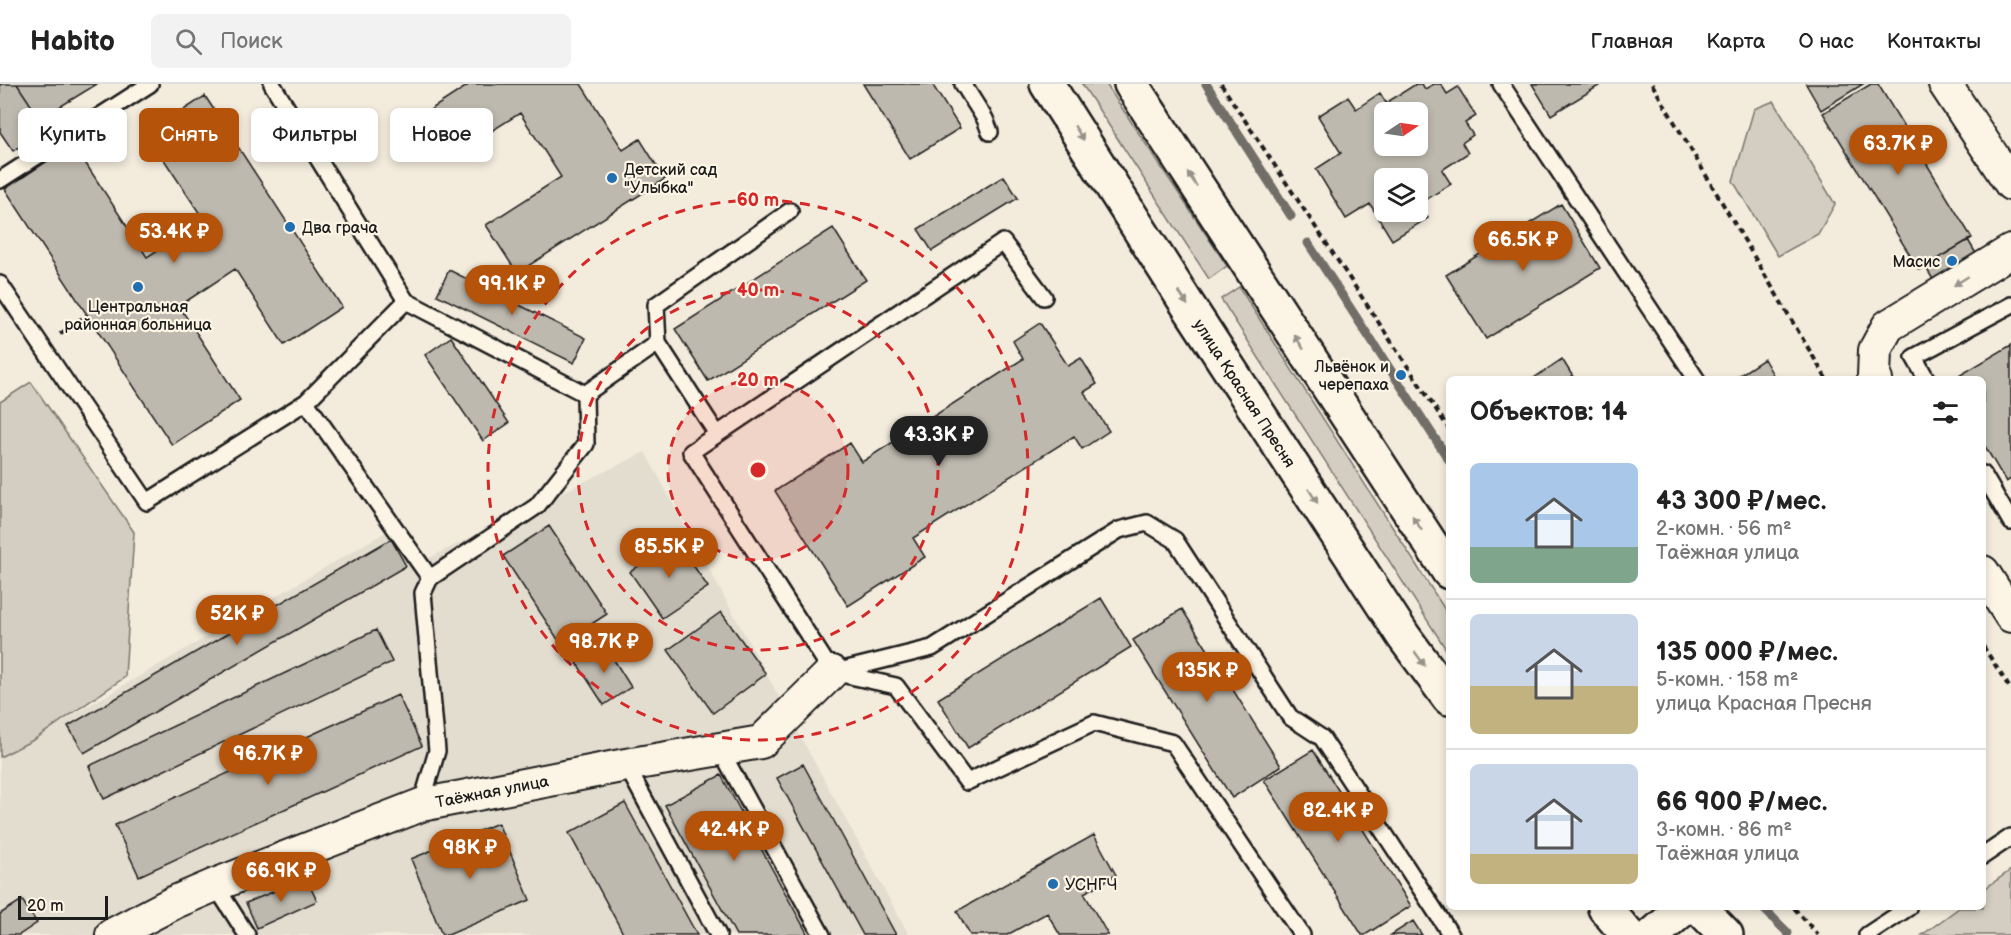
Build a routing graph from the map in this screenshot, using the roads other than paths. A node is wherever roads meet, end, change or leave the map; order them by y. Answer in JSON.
{"nodes":[{"id":1,"x":150,"y":84,"type":"edge"},
{"id":2,"x":272,"y":84,"type":"edge"},
{"id":3,"x":963,"y":84,"type":"edge"},
{"id":4,"x":1047,"y":84,"type":"edge"},
{"id":5,"x":1131,"y":84,"type":"edge"},
{"id":6,"x":1501,"y":84,"type":"edge"},
{"id":7,"x":1945,"y":84,"type":"edge"},
{"id":8,"x":990,"y":132,"type":"dead end"},
{"id":9,"x":0,"y":180,"type":"edge"},
{"id":10,"x":2011,"y":184,"type":"edge"},
{"id":11,"x":790,"y":211,"type":"dead end"},
{"id":12,"x":2011,"y":250,"type":"edge"},
{"id":13,"x":0,"y":284,"type":"edge"},
{"id":14,"x":1044,"y":297,"type":"dead end"},
{"id":15,"x":406,"y":301,"type":"junction"},
{"id":16,"x":2011,"y":304,"type":"edge"},
{"id":17,"x":658,"y":343,"type":"junction"},
{"id":18,"x":1694,"y":376,"type":"edge"},
{"id":19,"x":1874,"y":376,"type":"edge"},
{"id":20,"x":1925,"y":376,"type":"edge"},
{"id":21,"x":585,"y":394,"type":"junction"},
{"id":22,"x":306,"y":402,"type":"junction"},
{"id":23,"x":717,"y":434,"type":"junction"},
{"id":24,"x":1986,"y":479,"type":"edge"},
{"id":25,"x":2011,"y":522,"type":"edge"},
{"id":26,"x":1446,"y":567,"type":"edge"},
{"id":27,"x":1986,"y":577,"type":"edge"},
{"id":28,"x":430,"y":578,"type":"junction"},
{"id":29,"x":2011,"y":616,"type":"edge"},
{"id":30,"x":832,"y":672,"type":"junction"},
{"id":31,"x":1446,"y":694,"type":"edge"},
{"id":32,"x":720,"y":749,"type":"junction"},
{"id":33,"x":626,"y":765,"type":"junction"},
{"id":34,"x":421,"y":805,"type":"junction"},
{"id":35,"x":2011,"y":837,"type":"edge"},
{"id":36,"x":1986,"y":854,"type":"edge"},
{"id":37,"x":215,"y":885,"type":"junction"},
{"id":38,"x":1607,"y":910,"type":"edge"},
{"id":39,"x":1682,"y":910,"type":"edge"},
{"id":40,"x":1702,"y":910,"type":"edge"},
{"id":41,"x":1905,"y":910,"type":"edge"},
{"id":42,"x":112,"y":935,"type":"edge"},
{"id":43,"x":247,"y":935,"type":"edge"},
{"id":44,"x":718,"y":935,"type":"edge"},
{"id":45,"x":822,"y":935,"type":"edge"},
{"id":46,"x":1302,"y":935,"type":"edge"},
{"id":47,"x":1451,"y":935,"type":"edge"},
{"id":48,"x":1628,"y":935,"type":"edge"},
{"id":49,"x":1653,"y":935,"type":"edge"},
{"id":50,"x":1726,"y":935,"type":"edge"},
{"id":51,"x":1867,"y":935,"type":"edge"}],
"edges":[{"from":1,"to":9,"type":"lane"},
{"from":2,"to":15,"type":"lane"},
{"from":3,"to":8,"type":"lane"},
{"from":4,"to":31,"type":"street","name":"улица Красная Пресня","one_way":true},
{"from":26,"to":5,"type":"street","one_way":true},
{"from":6,"to":18,"type":"lane"},
{"from":7,"to":10,"type":"street"},
{"from":11,"to":17,"type":"lane"},
{"from":12,"to":19,"type":"street","one_way":true},
{"from":13,"to":22,"type":"lane"},
{"from":14,"to":23,"type":"lane"},
{"from":15,"to":21,"type":"lane"},
{"from":15,"to":22,"type":"lane"},
{"from":16,"to":20,"type":"lane"},
{"from":17,"to":21,"type":"lane"},
{"from":17,"to":23,"type":"lane"},
{"from":21,"to":28,"type":"lane"},
{"from":22,"to":28,"type":"lane"},
{"from":23,"to":30,"type":"lane"},
{"from":24,"to":25,"type":"lane"},
{"from":27,"to":29,"type":"street"},
{"from":28,"to":34,"type":"lane"},
{"from":30,"to":32,"type":"street","name":"Таёжная улица"},
{"from":30,"to":46,"type":"lane"},
{"from":30,"to":47,"type":"lane"},
{"from":32,"to":33,"type":"street","name":"Таёжная улица"},
{"from":32,"to":45,"type":"lane"},
{"from":33,"to":34,"type":"street","name":"Таёжная улица"},
{"from":33,"to":44,"type":"lane"},
{"from":34,"to":37,"type":"street","name":"Таёжная улица"},
{"from":35,"to":36,"type":"lane"},
{"from":37,"to":42,"type":"street","name":"Таёжная улица"},
{"from":37,"to":43,"type":"lane"},
{"from":38,"to":48,"type":"street"},
{"from":39,"to":49,"type":"street"},
{"from":40,"to":50,"type":"street"},
{"from":41,"to":51,"type":"lane"}]}
